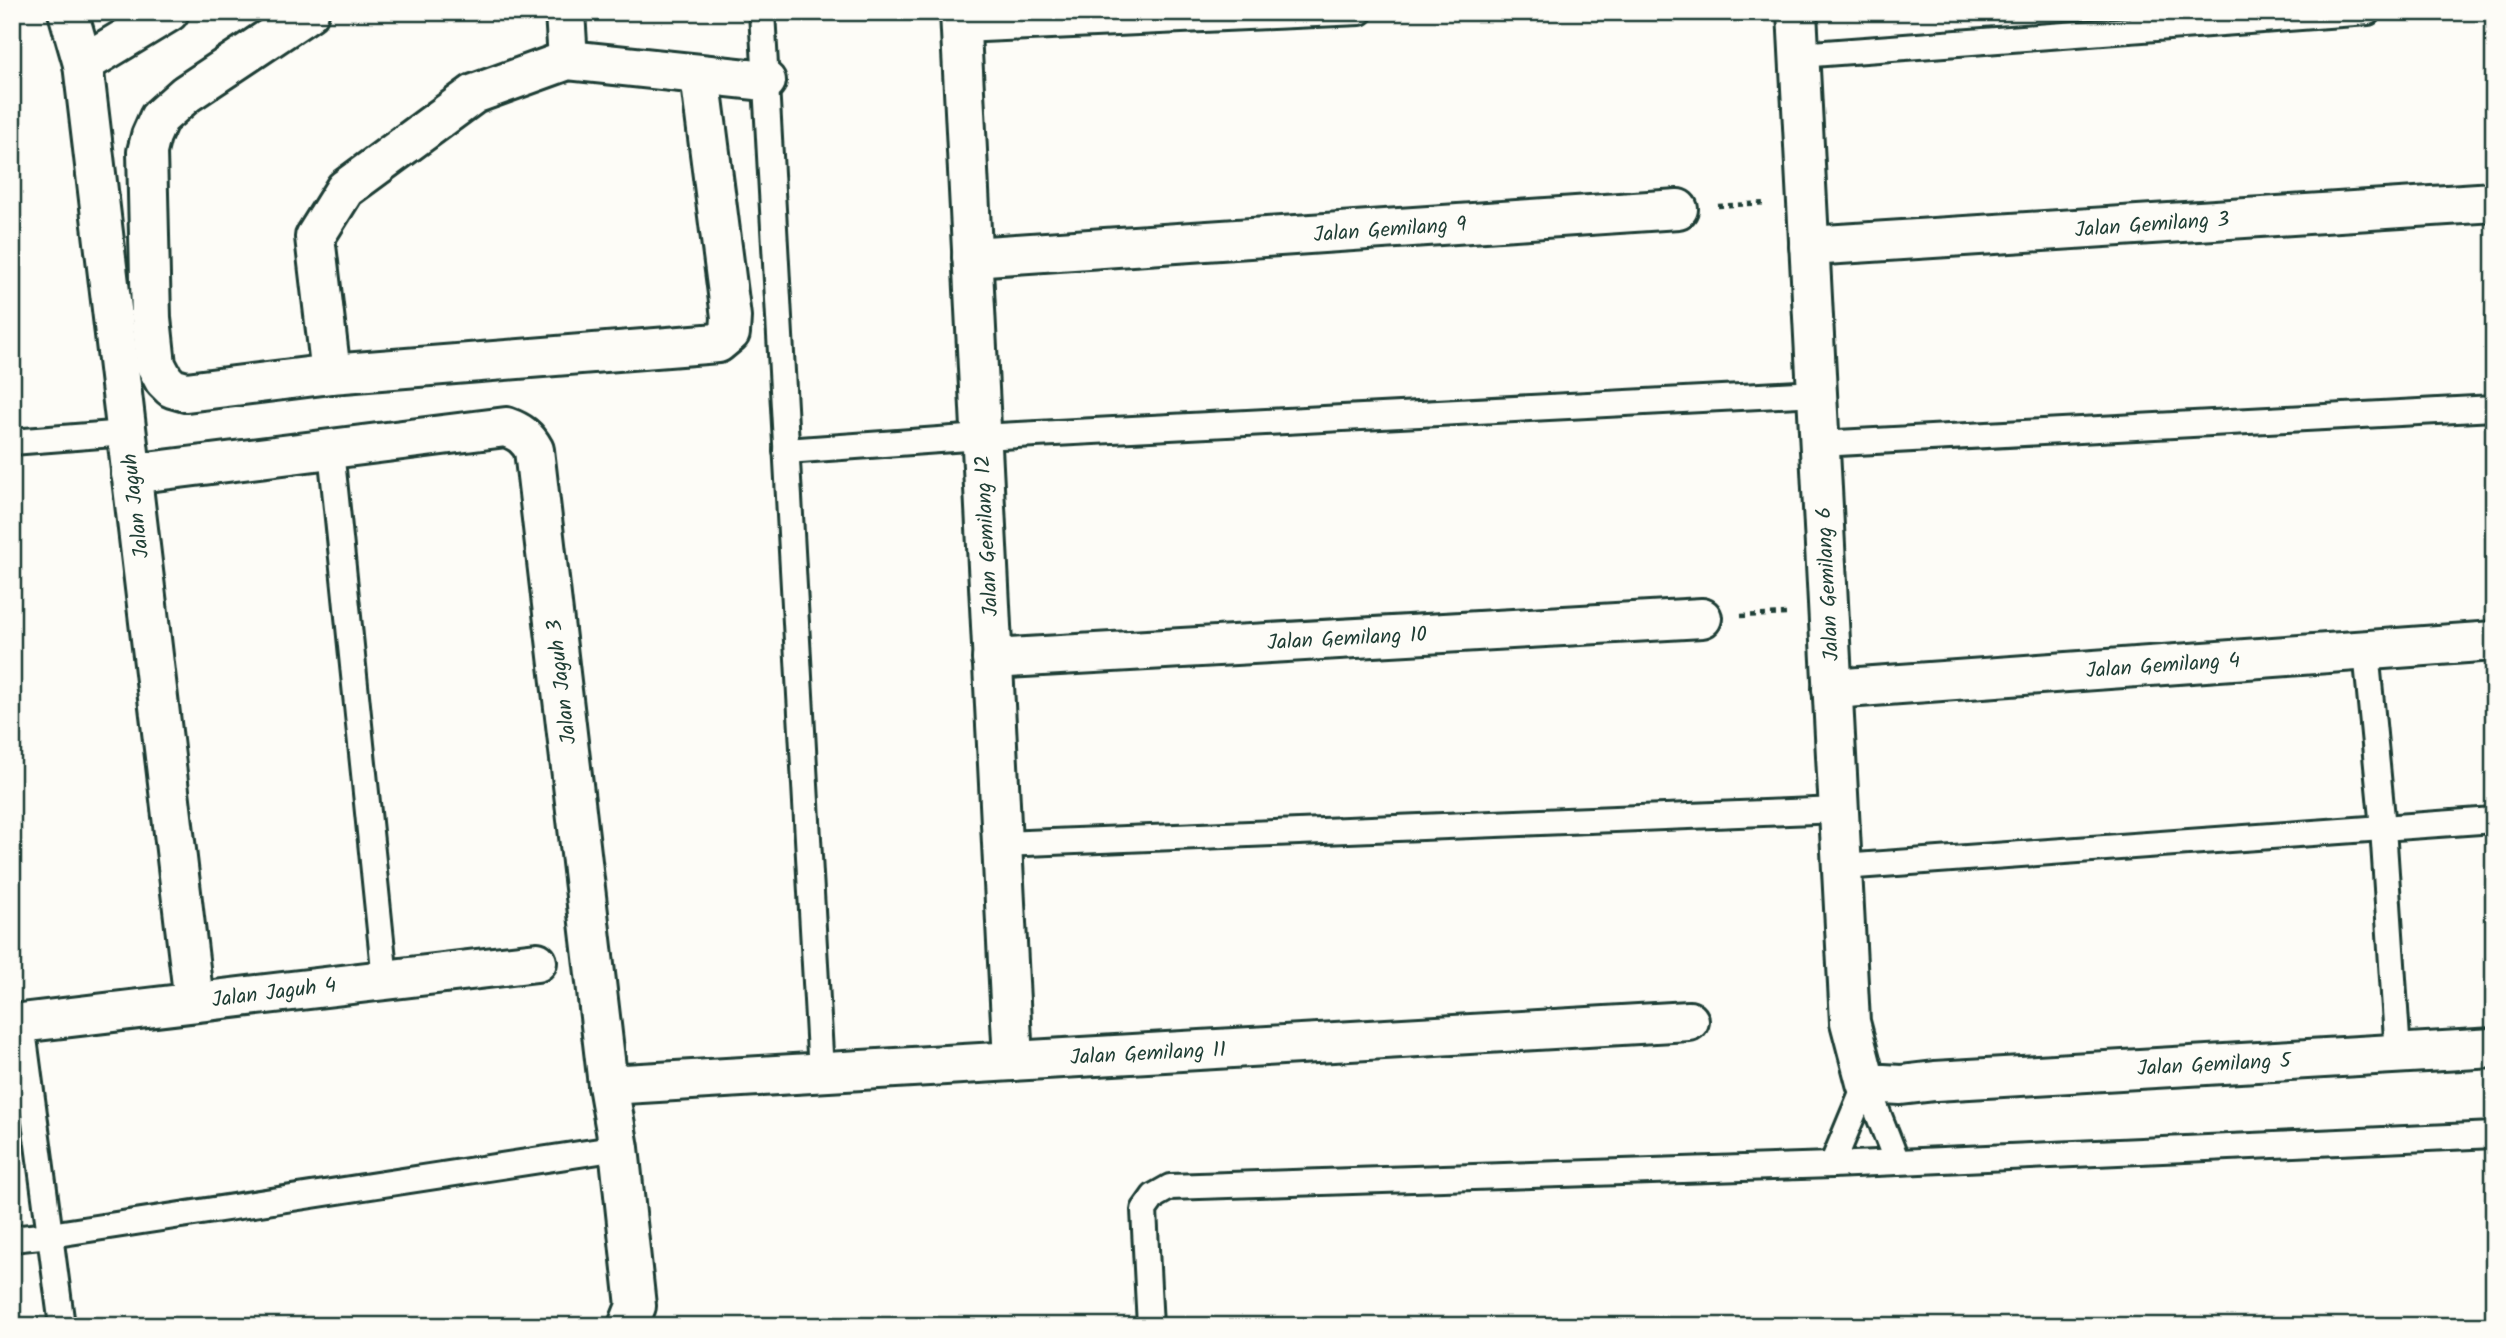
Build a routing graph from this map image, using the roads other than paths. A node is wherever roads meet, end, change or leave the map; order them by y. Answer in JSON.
{"nodes":[{"id":1,"x":68,"y":12,"type":"edge"},
{"id":2,"x":169,"y":12,"type":"edge"},
{"id":3,"x":309,"y":12,"type":"edge"},
{"id":4,"x":565,"y":12,"type":"edge"},
{"id":5,"x":762,"y":12,"type":"edge"},
{"id":6,"x":1360,"y":12,"type":"edge"},
{"id":7,"x":1797,"y":12,"type":"edge"},
{"id":8,"x":2368,"y":12,"type":"edge"},
{"id":9,"x":960,"y":21,"type":"edge"},
{"id":10,"x":1799,"y":55,"type":"junction"},
{"id":11,"x":568,"y":60,"type":"junction"},
{"id":12,"x":83,"y":64,"type":"junction"},
{"id":13,"x":700,"y":75,"type":"junction"},
{"id":14,"x":766,"y":81,"type":"junction"},
{"id":15,"x":2494,"y":202,"type":"edge"},
{"id":16,"x":1678,"y":209,"type":"road end"},
{"id":17,"x":1809,"y":246,"type":"junction"},
{"id":18,"x":972,"y":257,"type":"junction"},
{"id":19,"x":331,"y":374,"type":"junction"},
{"id":20,"x":1817,"y":394,"type":"junction"},
{"id":21,"x":2494,"y":408,"type":"edge"},
{"id":22,"x":126,"y":433,"type":"junction"},
{"id":23,"x":981,"y":437,"type":"junction"},
{"id":24,"x":12,"y":442,"type":"edge"},
{"id":25,"x":1819,"y":444,"type":"junction"},
{"id":26,"x":331,"y":450,"type":"junction"},
{"id":27,"x":786,"y":451,"type":"junction"},
{"id":28,"x":131,"y":474,"type":"junction"},
{"id":29,"x":1702,"y":618,"type":"road end"},
{"id":30,"x":2494,"y":641,"type":"edge"},
{"id":31,"x":2365,"y":651,"type":"junction"},
{"id":32,"x":992,"y":659,"type":"junction"},
{"id":33,"x":1832,"y":689,"type":"junction"},
{"id":34,"x":1839,"y":810,"type":"junction"},
{"id":35,"x":2494,"y":820,"type":"edge"},
{"id":36,"x":2383,"y":828,"type":"junction"},
{"id":37,"x":1002,"y":844,"type":"junction"},
{"id":38,"x":1842,"y":867,"type":"junction"},
{"id":39,"x":537,"y":962,"type":"dead end"},
{"id":40,"x":385,"y":979,"type":"junction"},
{"id":41,"x":194,"y":1002,"type":"junction"},
{"id":42,"x":1689,"y":1021,"type":"dead end"},
{"id":43,"x":17,"y":1023,"type":"edge"},
{"id":44,"x":2494,"y":1048,"type":"edge"},
{"id":45,"x":2398,"y":1054,"type":"junction"},
{"id":46,"x":1013,"y":1061,"type":"junction"},
{"id":47,"x":821,"y":1072,"type":"junction"},
{"id":48,"x":1866,"y":1083,"type":"junction"},
{"id":49,"x":608,"y":1085,"type":"junction"},
{"id":50,"x":2494,"y":1135,"type":"edge"},
{"id":51,"x":619,"y":1148,"type":"junction"},
{"id":52,"x":1897,"y":1162,"type":"junction"},
{"id":53,"x":1832,"y":1165,"type":"junction"},
{"id":54,"x":50,"y":1235,"type":"junction"},
{"id":55,"x":12,"y":1239,"type":"edge"},
{"id":56,"x":62,"y":1326,"type":"edge"},
{"id":57,"x":628,"y":1326,"type":"edge"},
{"id":58,"x":1150,"y":1326,"type":"edge"}],
"edges":[{"from":1,"to":12,"type":"street","name":"Jalan Jaguh"},
{"from":2,"to":12,"type":"street"},
{"from":3,"to":19,"type":"street"},
{"from":4,"to":11,"type":"street"},
{"from":5,"to":14,"type":"lane"},
{"from":6,"to":9,"type":"lane"},
{"from":7,"to":10,"type":"street","name":"Jalan Gemilang 6"},
{"from":8,"to":10,"type":"lane"},
{"from":9,"to":18,"type":"street","name":"Jalan Gemilang 12"},
{"from":10,"to":17,"type":"street","name":"Jalan Gemilang 6"},
{"from":11,"to":13,"type":"street"},
{"from":11,"to":19,"type":"street"},
{"from":12,"to":22,"type":"street","name":"Jalan Jaguh"},
{"from":13,"to":14,"type":"street"},
{"from":13,"to":19,"type":"street"},
{"from":14,"to":27,"type":"lane"},
{"from":15,"to":17,"type":"street","name":"Jalan Gemilang 3"},
{"from":16,"to":18,"type":"street","name":"Jalan Gemilang 9"},
{"from":17,"to":20,"type":"street","name":"Jalan Gemilang 6"},
{"from":18,"to":23,"type":"street","name":"Jalan Gemilang 12"},
{"from":20,"to":23,"type":"lane"},
{"from":20,"to":25,"type":"street","name":"Jalan Gemilang 6"},
{"from":21,"to":25,"type":"lane"},
{"from":22,"to":24,"type":"lane"},
{"from":22,"to":28,"type":"street","name":"Jalan Jaguh"},
{"from":23,"to":27,"type":"lane"},
{"from":23,"to":32,"type":"street","name":"Jalan Gemilang 12"},
{"from":25,"to":33,"type":"street","name":"Jalan Gemilang 6"},
{"from":26,"to":28,"type":"street","name":"Jalan Jaguh 3"},
{"from":26,"to":40,"type":"lane"},
{"from":26,"to":49,"type":"street","name":"Jalan Jaguh 3"},
{"from":27,"to":47,"type":"lane"},
{"from":28,"to":41,"type":"street","name":"Jalan Jaguh"},
{"from":29,"to":32,"type":"street","name":"Jalan Gemilang 10"},
{"from":30,"to":31,"type":"street","name":"Jalan Gemilang 4"},
{"from":31,"to":33,"type":"street","name":"Jalan Gemilang 4"},
{"from":31,"to":36,"type":"lane"},
{"from":32,"to":37,"type":"street","name":"Jalan Gemilang 12"},
{"from":33,"to":34,"type":"street","name":"Jalan Gemilang 6"},
{"from":34,"to":37,"type":"lane"},
{"from":34,"to":38,"type":"street","name":"Jalan Gemilang 6"},
{"from":35,"to":36,"type":"lane"},
{"from":36,"to":38,"type":"lane"},
{"from":36,"to":45,"type":"lane"},
{"from":37,"to":46,"type":"street","name":"Jalan Gemilang 12"},
{"from":38,"to":48,"type":"street","name":"Jalan Gemilang 6"},
{"from":39,"to":40,"type":"street","name":"Jalan Jaguh 4"},
{"from":40,"to":41,"type":"street","name":"Jalan Jaguh 4"},
{"from":41,"to":43,"type":"street","name":"Jalan Jaguh 4"},
{"from":42,"to":46,"type":"street","name":"Jalan Gemilang 11"},
{"from":43,"to":54,"type":"lane"},
{"from":44,"to":45,"type":"street","name":"Jalan Gemilang 5"},
{"from":45,"to":48,"type":"street","name":"Jalan Gemilang 5"},
{"from":46,"to":47,"type":"street","name":"Jalan Gemilang 11"},
{"from":47,"to":49,"type":"street","name":"Jalan Gemilang 11"},
{"from":48,"to":52,"type":"lane"},
{"from":48,"to":53,"type":"lane"},
{"from":49,"to":51,"type":"street","name":"Jalan Jaguh 3"},
{"from":50,"to":52,"type":"lane"},
{"from":51,"to":54,"type":"lane"},
{"from":51,"to":57,"type":"street","name":"Jalan Jaguh 3"},
{"from":52,"to":53,"type":"lane"},
{"from":53,"to":58,"type":"lane"},
{"from":54,"to":55,"type":"lane"},
{"from":54,"to":56,"type":"lane"}]}
